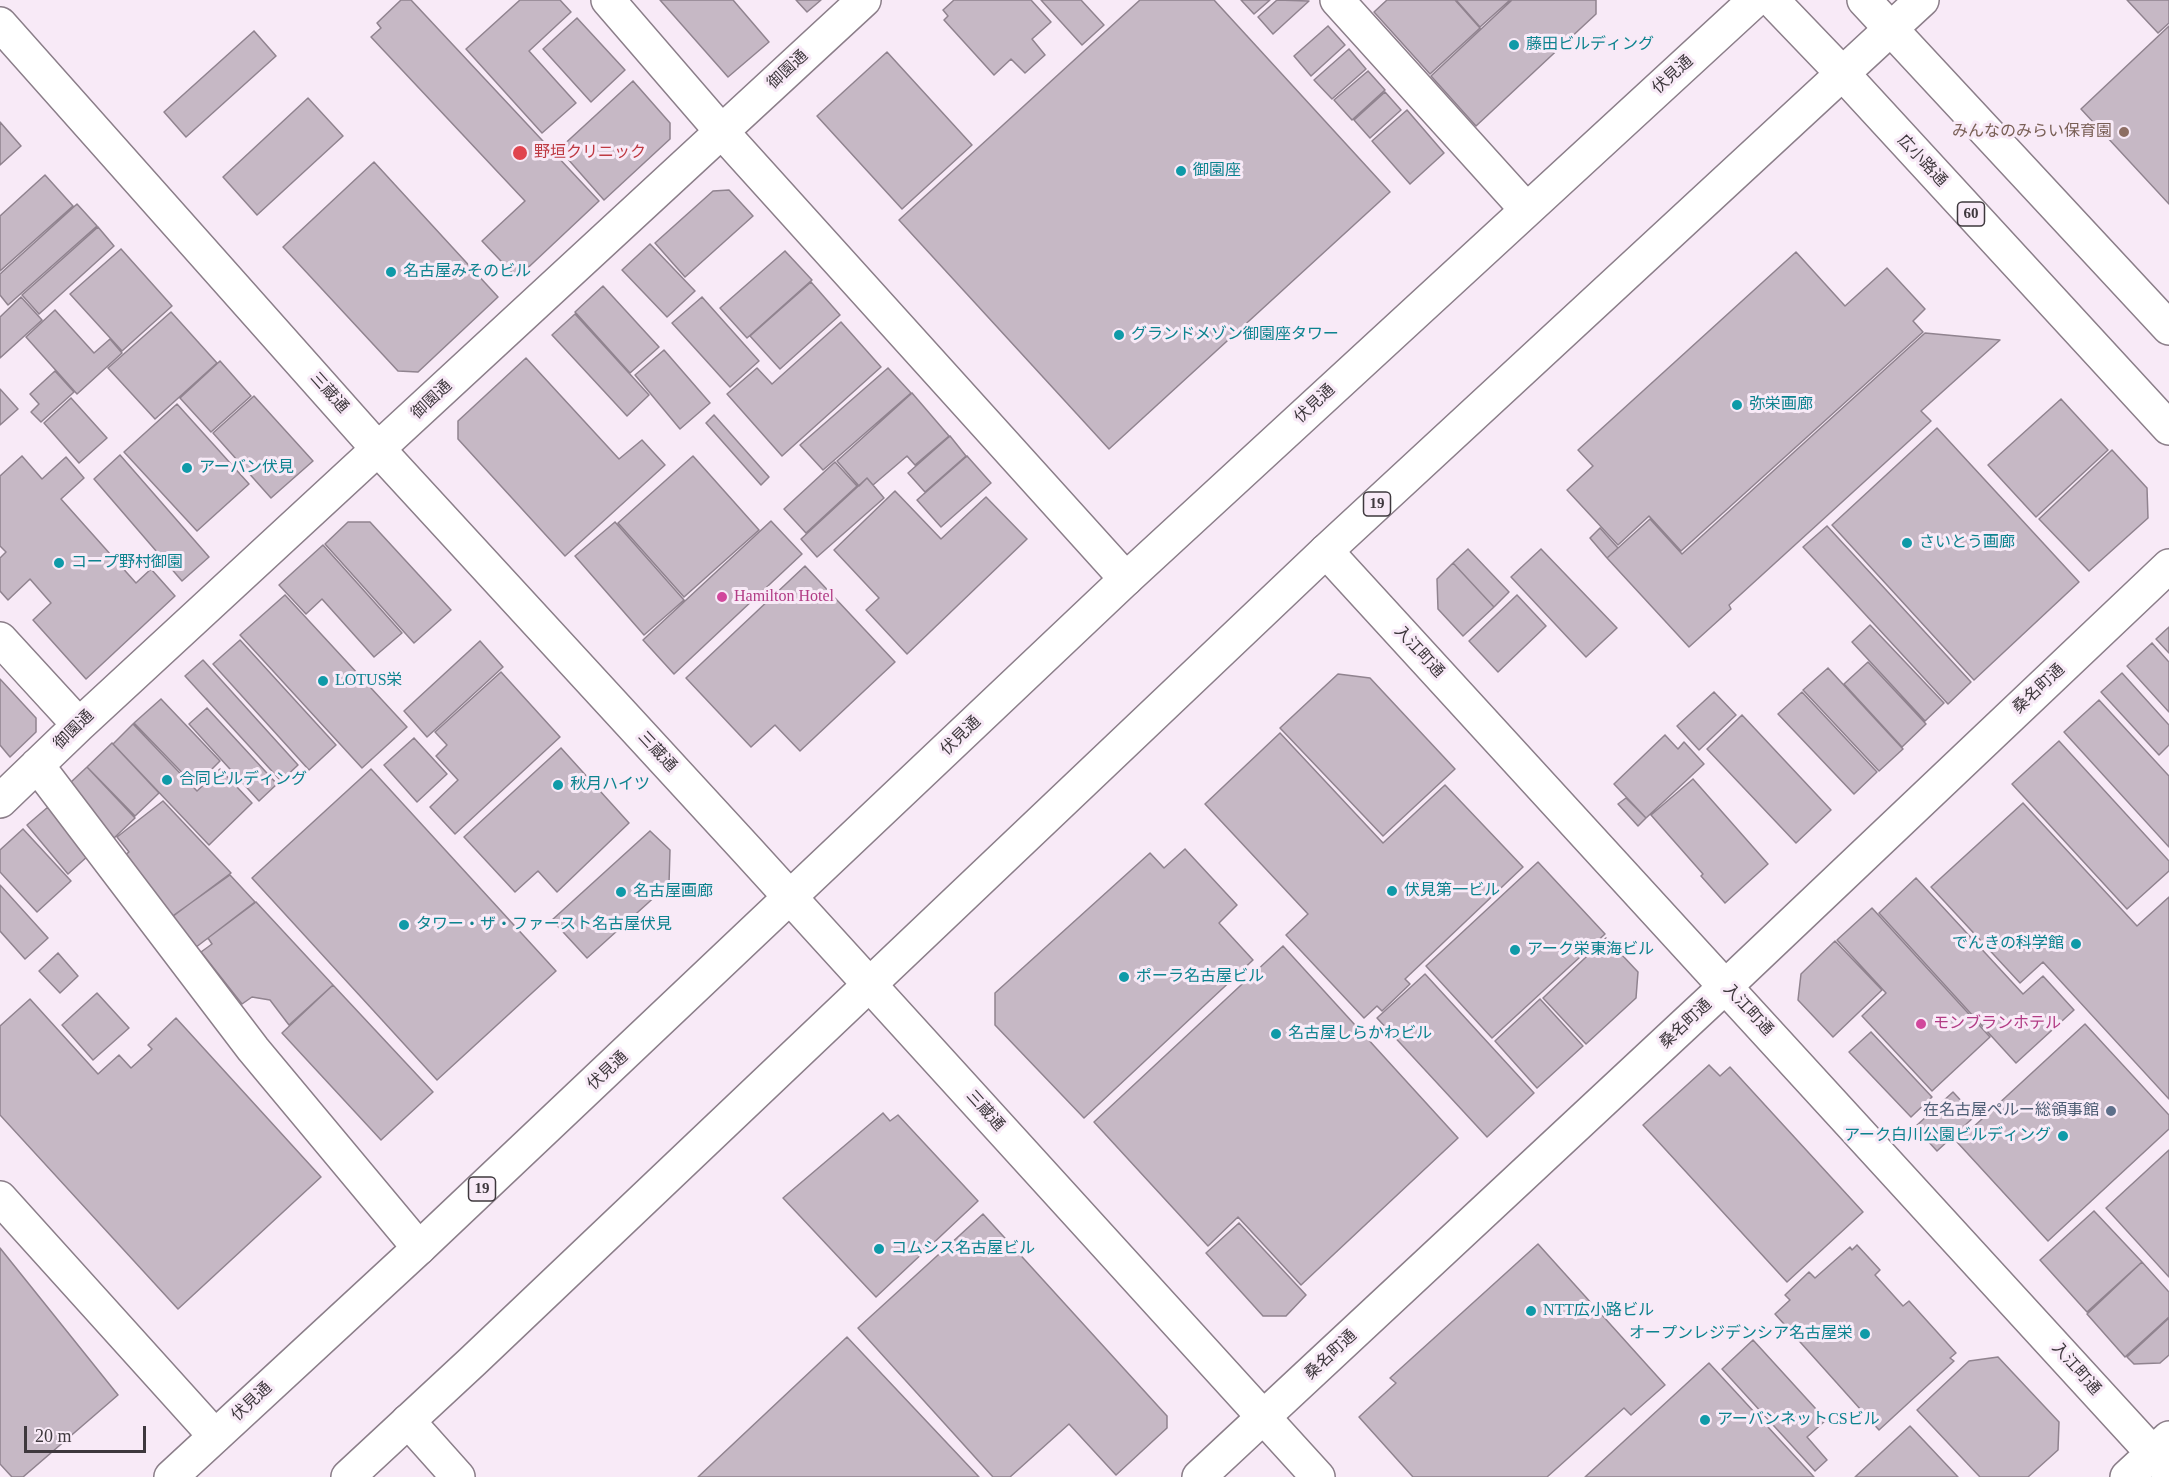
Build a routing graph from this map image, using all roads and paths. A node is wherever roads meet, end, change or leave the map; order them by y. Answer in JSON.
{"nodes":[{"id":1,"x":608,"y":0,"type":"edge"},
{"id":2,"x":864,"y":0,"type":"edge"},
{"id":3,"x":1337,"y":0,"type":"edge"},
{"id":4,"x":1755,"y":0,"type":"edge"},
{"id":5,"x":1772,"y":0,"type":"edge"},
{"id":6,"x":1864,"y":0,"type":"edge"},
{"id":7,"x":1922,"y":0,"type":"edge"},
{"id":8,"x":0,"y":24,"type":"edge"},
{"id":9,"x":1891,"y":29,"type":"junction"},
{"id":10,"x":1843,"y":74,"type":"junction"},
{"id":11,"x":722,"y":132,"type":"junction"},
{"id":12,"x":1526,"y":209,"type":"junction"},
{"id":13,"x":2169,"y":328,"type":"edge"},
{"id":14,"x":2169,"y":428,"type":"edge"},
{"id":15,"x":378,"y":449,"type":"junction"},
{"id":16,"x":1326,"y":551,"type":"junction"},
{"id":17,"x":2169,"y":566,"type":"edge"},
{"id":18,"x":1126,"y":579,"type":"junction"},
{"id":19,"x":0,"y":639,"type":"edge"},
{"id":20,"x":79,"y":725,"type":"junction"},
{"id":21,"x":37,"y":765,"type":"junction"},
{"id":22,"x":0,"y":801,"type":"edge"},
{"id":23,"x":791,"y":898,"type":"junction"},
{"id":24,"x":870,"y":985,"type":"junction"},
{"id":25,"x":1726,"y":986,"type":"junction"},
{"id":26,"x":0,"y":1198,"type":"edge"},
{"id":27,"x":419,"y":1248,"type":"junction"},
{"id":28,"x":1264,"y":1418,"type":"junction"},
{"id":29,"x":408,"y":1421,"type":"junction"},
{"id":30,"x":215,"y":1436,"type":"junction"},
{"id":31,"x":2164,"y":1454,"type":"edge"},
{"id":32,"x":171,"y":1477,"type":"edge"},
{"id":33,"x":348,"y":1477,"type":"edge"},
{"id":34,"x":458,"y":1477,"type":"edge"},
{"id":35,"x":1199,"y":1477,"type":"edge"},
{"id":36,"x":1318,"y":1477,"type":"edge"},
{"id":37,"x":2127,"y":1477,"type":"edge"}],
"edges":[{"from":1,"to":11,"type":"main road"},
{"from":2,"to":11,"type":"main road","name":"御園通"},
{"from":3,"to":12,"type":"main road"},
{"from":4,"to":12,"type":"main road","name":"伏見通","number":"19"},
{"from":5,"to":10,"type":"main road","name":"広小路通","number":"60"},
{"from":6,"to":9,"type":"main road"},
{"from":7,"to":9,"type":"main road","number":"19"},
{"from":8,"to":15,"type":"main road","name":"三蔵通"},
{"from":9,"to":10,"type":"main road","number":"19"},
{"from":9,"to":13,"type":"main road"},
{"from":10,"to":14,"type":"main road","name":"広小路通","number":"60"},
{"from":10,"to":16,"type":"main road","number":"19"},
{"from":11,"to":15,"type":"main road","name":"御園通"},
{"from":11,"to":18,"type":"main road"},
{"from":12,"to":18,"type":"main road","name":"伏見通","number":"19"},
{"from":15,"to":20,"type":"main road","name":"御園通"},
{"from":15,"to":23,"type":"main road","name":"三蔵通"},
{"from":16,"to":24,"type":"main road","number":"19"},
{"from":16,"to":25,"type":"main road","name":"入江町通"},
{"from":17,"to":25,"type":"main road","name":"桑名町通"},
{"from":18,"to":23,"type":"main road","name":"伏見通","number":"19"},
{"from":19,"to":20,"type":"main road"},
{"from":20,"to":21,"type":"main road","name":"御園通"},
{"from":21,"to":22,"type":"main road","name":"御園通"},
{"from":21,"to":27,"type":"main road"},
{"from":23,"to":24,"type":"main road","name":"三蔵通"},
{"from":23,"to":27,"type":"main road","name":"伏見通","number":"19"},
{"from":24,"to":28,"type":"main road","name":"三蔵通"},
{"from":24,"to":29,"type":"main road","number":"19"},
{"from":25,"to":28,"type":"main road","name":"桑名町通"},
{"from":25,"to":31,"type":"main road","name":"入江町通"},
{"from":26,"to":30,"type":"main road"},
{"from":27,"to":30,"type":"main road","name":"伏見通","number":"19"},
{"from":28,"to":35,"type":"main road","name":"桑名町通"},
{"from":28,"to":36,"type":"main road","name":"三蔵通"},
{"from":29,"to":33,"type":"main road","number":"19"},
{"from":29,"to":34,"type":"main road"},
{"from":30,"to":32,"type":"main road","name":"伏見通","number":"19"},
{"from":31,"to":37,"type":"main road"}]}
